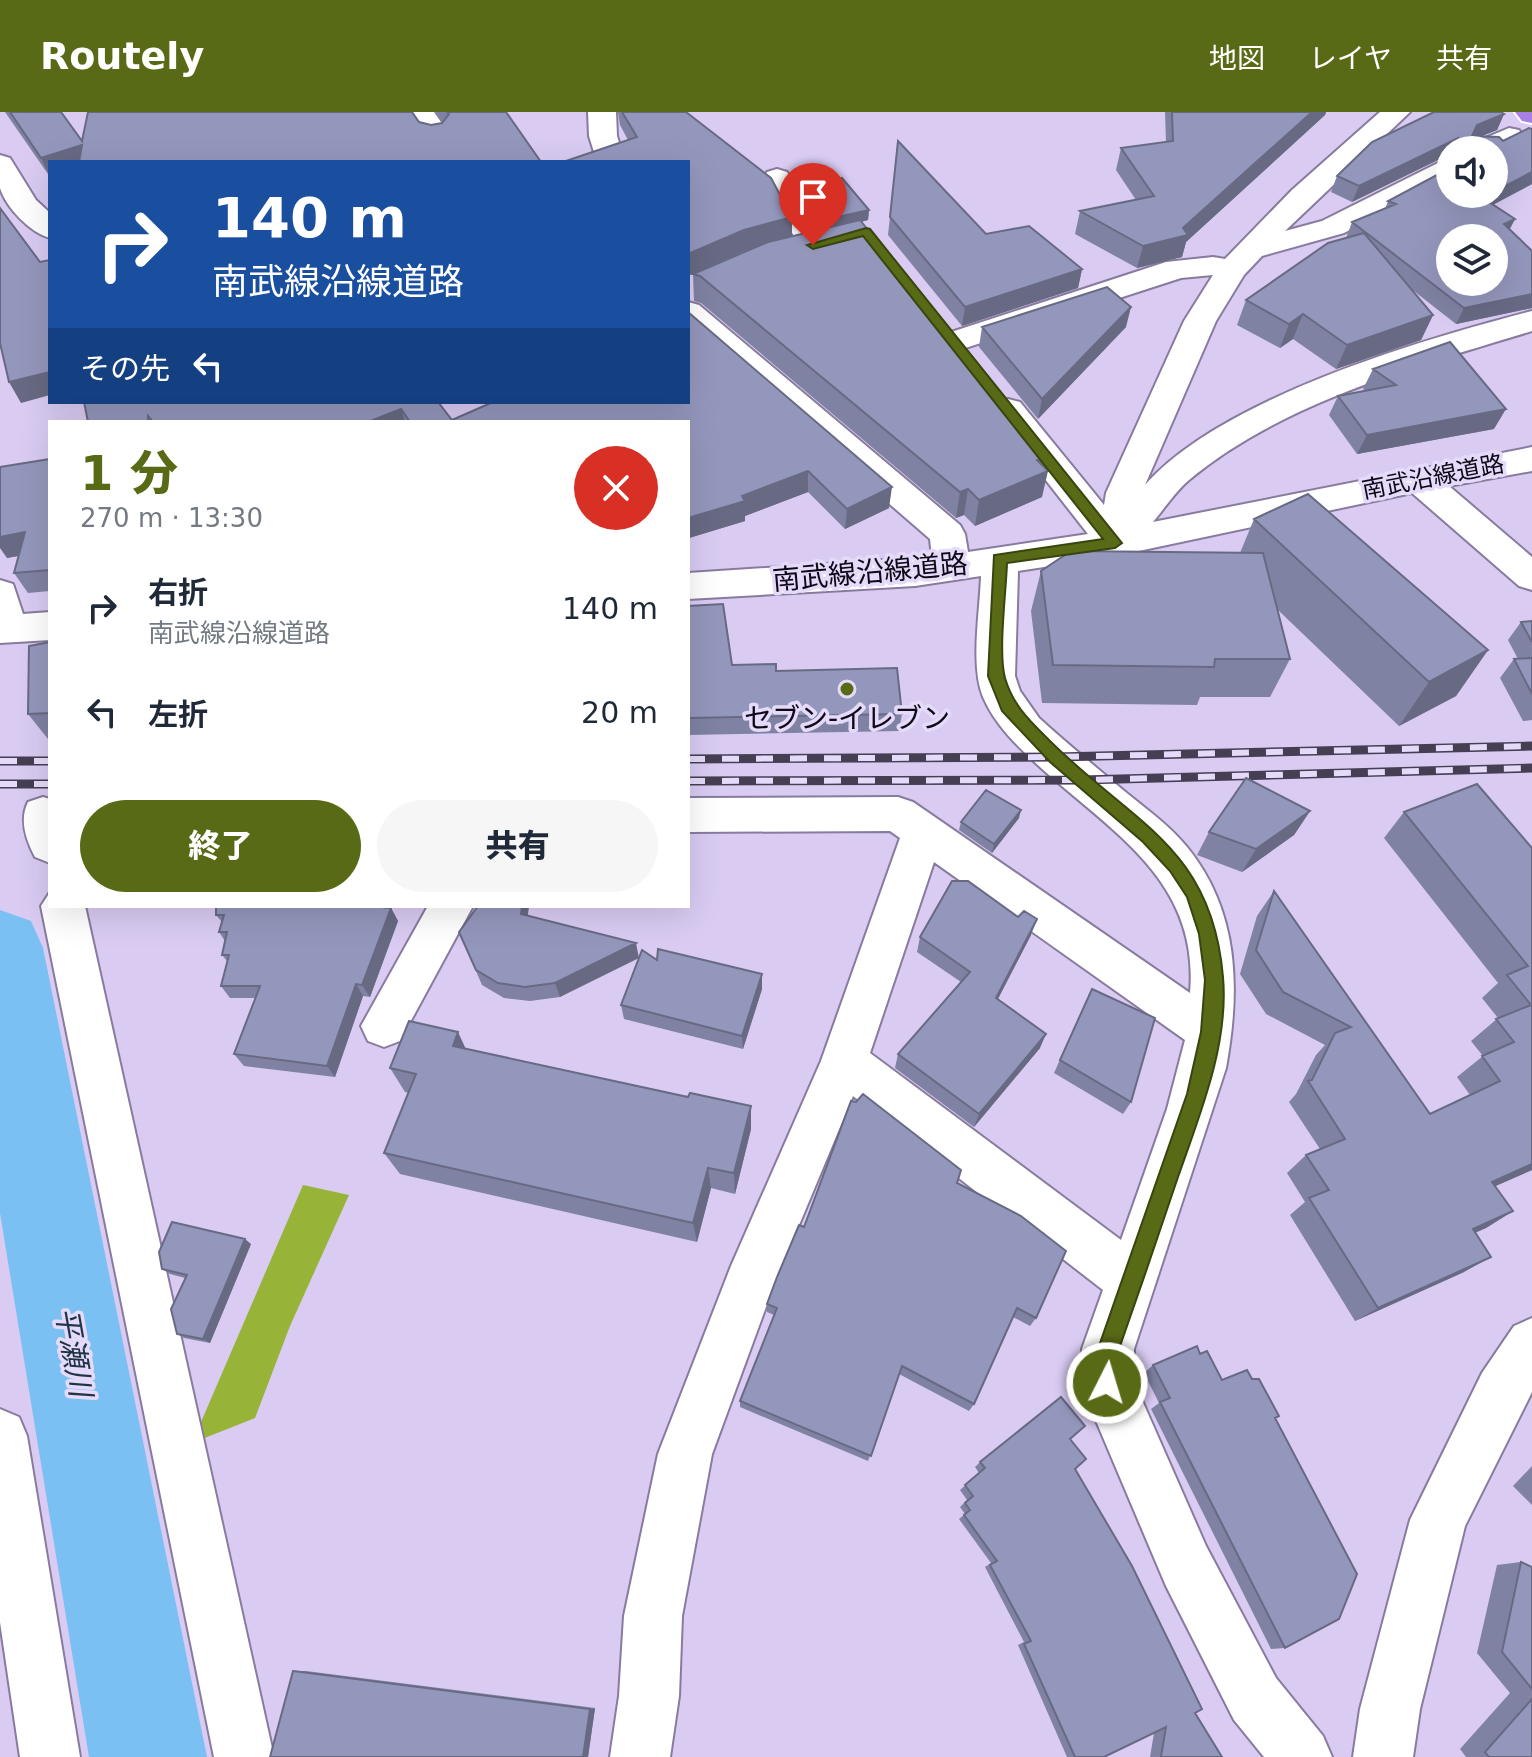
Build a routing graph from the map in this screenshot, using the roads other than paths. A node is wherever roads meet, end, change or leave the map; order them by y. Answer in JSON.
{"nodes":[{"id":1,"x":602,"y":112,"type":"edge"},
{"id":2,"x":1396,"y":112,"type":"edge"},
{"id":3,"x":610,"y":160,"type":"edge"},
{"id":4,"x":0,"y":164,"type":"edge"},
{"id":5,"x":1436,"y":173,"type":"edge"},
{"id":6,"x":777,"y":178,"type":"dead end"},
{"id":7,"x":12,"y":209,"type":"edge"},
{"id":8,"x":48,"y":228,"type":"edge"},
{"id":9,"x":1240,"y":260,"type":"junction"},
{"id":10,"x":742,"y":265,"type":"edge"},
{"id":11,"x":693,"y":295,"type":"edge"},
{"id":12,"x":1532,"y":321,"type":"edge"},
{"id":13,"x":1532,"y":459,"type":"edge"},
{"id":14,"x":1419,"y":480,"type":"junction"},
{"id":15,"x":1335,"y":496,"type":"joint"},
{"id":16,"x":1115,"y":543,"type":"junction"},
{"id":17,"x":1000,"y":559,"type":"junction"},
{"id":18,"x":952,"y":567,"type":"junction"},
{"id":19,"x":1532,"y":577,"type":"edge"},
{"id":20,"x":690,"y":586,"type":"edge"},
{"id":21,"x":3,"y":617,"type":"edge"},
{"id":22,"x":48,"y":626,"type":"edge"},
{"id":23,"x":690,"y":815,"type":"edge"},
{"id":24,"x":923,"y":831,"type":"junction"},
{"id":25,"x":63,"y":908,"type":"edge"},
{"id":26,"x":450,"y":908,"type":"edge"},
{"id":27,"x":384,"y":1026,"type":"dead end"},
{"id":28,"x":1210,"y":1032,"type":"junction"},
{"id":29,"x":844,"y":1061,"type":"junction"},
{"id":30,"x":1132,"y":1280,"type":"junction"},
{"id":31,"x":1532,"y":1344,"type":"edge"},
{"id":32,"x":0,"y":1436,"type":"edge"},
{"id":33,"x":5,"y":1504,"type":"edge"},
{"id":34,"x":50,"y":1757,"type":"edge"},
{"id":35,"x":244,"y":1757,"type":"edge"},
{"id":36,"x":640,"y":1757,"type":"edge"},
{"id":37,"x":1302,"y":1757,"type":"edge"},
{"id":38,"x":1383,"y":1757,"type":"edge"}],
"edges":[{"from":1,"to":3,"type":"street"},
{"from":2,"to":9,"type":"street"},
{"from":4,"to":7,"type":"street"},
{"from":5,"to":9,"type":"street"},
{"from":6,"to":10,"type":"street"},
{"from":7,"to":8,"type":"street"},
{"from":9,"to":16,"type":"street"},
{"from":9,"to":16,"type":"street"},
{"from":11,"to":18,"type":"street"},
{"from":12,"to":16,"type":"street"},
{"from":13,"to":14,"type":"street","name":"南武沿線道路"},
{"from":14,"to":15,"type":"street","name":"南武沿線道路"},
{"from":14,"to":19,"type":"street"},
{"from":15,"to":16,"type":"street","name":"南武線沿線道路"},
{"from":16,"to":17,"type":"street","name":"南武線沿線道路"},
{"from":17,"to":18,"type":"street","name":"南武線沿線道路"},
{"from":17,"to":28,"type":"street"},
{"from":18,"to":20,"type":"street","name":"南武線沿線道路"},
{"from":21,"to":22,"type":"street"},
{"from":23,"to":24,"type":"street"},
{"from":24,"to":28,"type":"street"},
{"from":24,"to":29,"type":"street"},
{"from":25,"to":35,"type":"street"},
{"from":26,"to":27,"type":"street"},
{"from":28,"to":30,"type":"street"},
{"from":29,"to":30,"type":"street"},
{"from":29,"to":36,"type":"street"},
{"from":30,"to":37,"type":"street"},
{"from":31,"to":38,"type":"street"},
{"from":32,"to":33,"type":"street"},
{"from":33,"to":34,"type":"street"}]}
